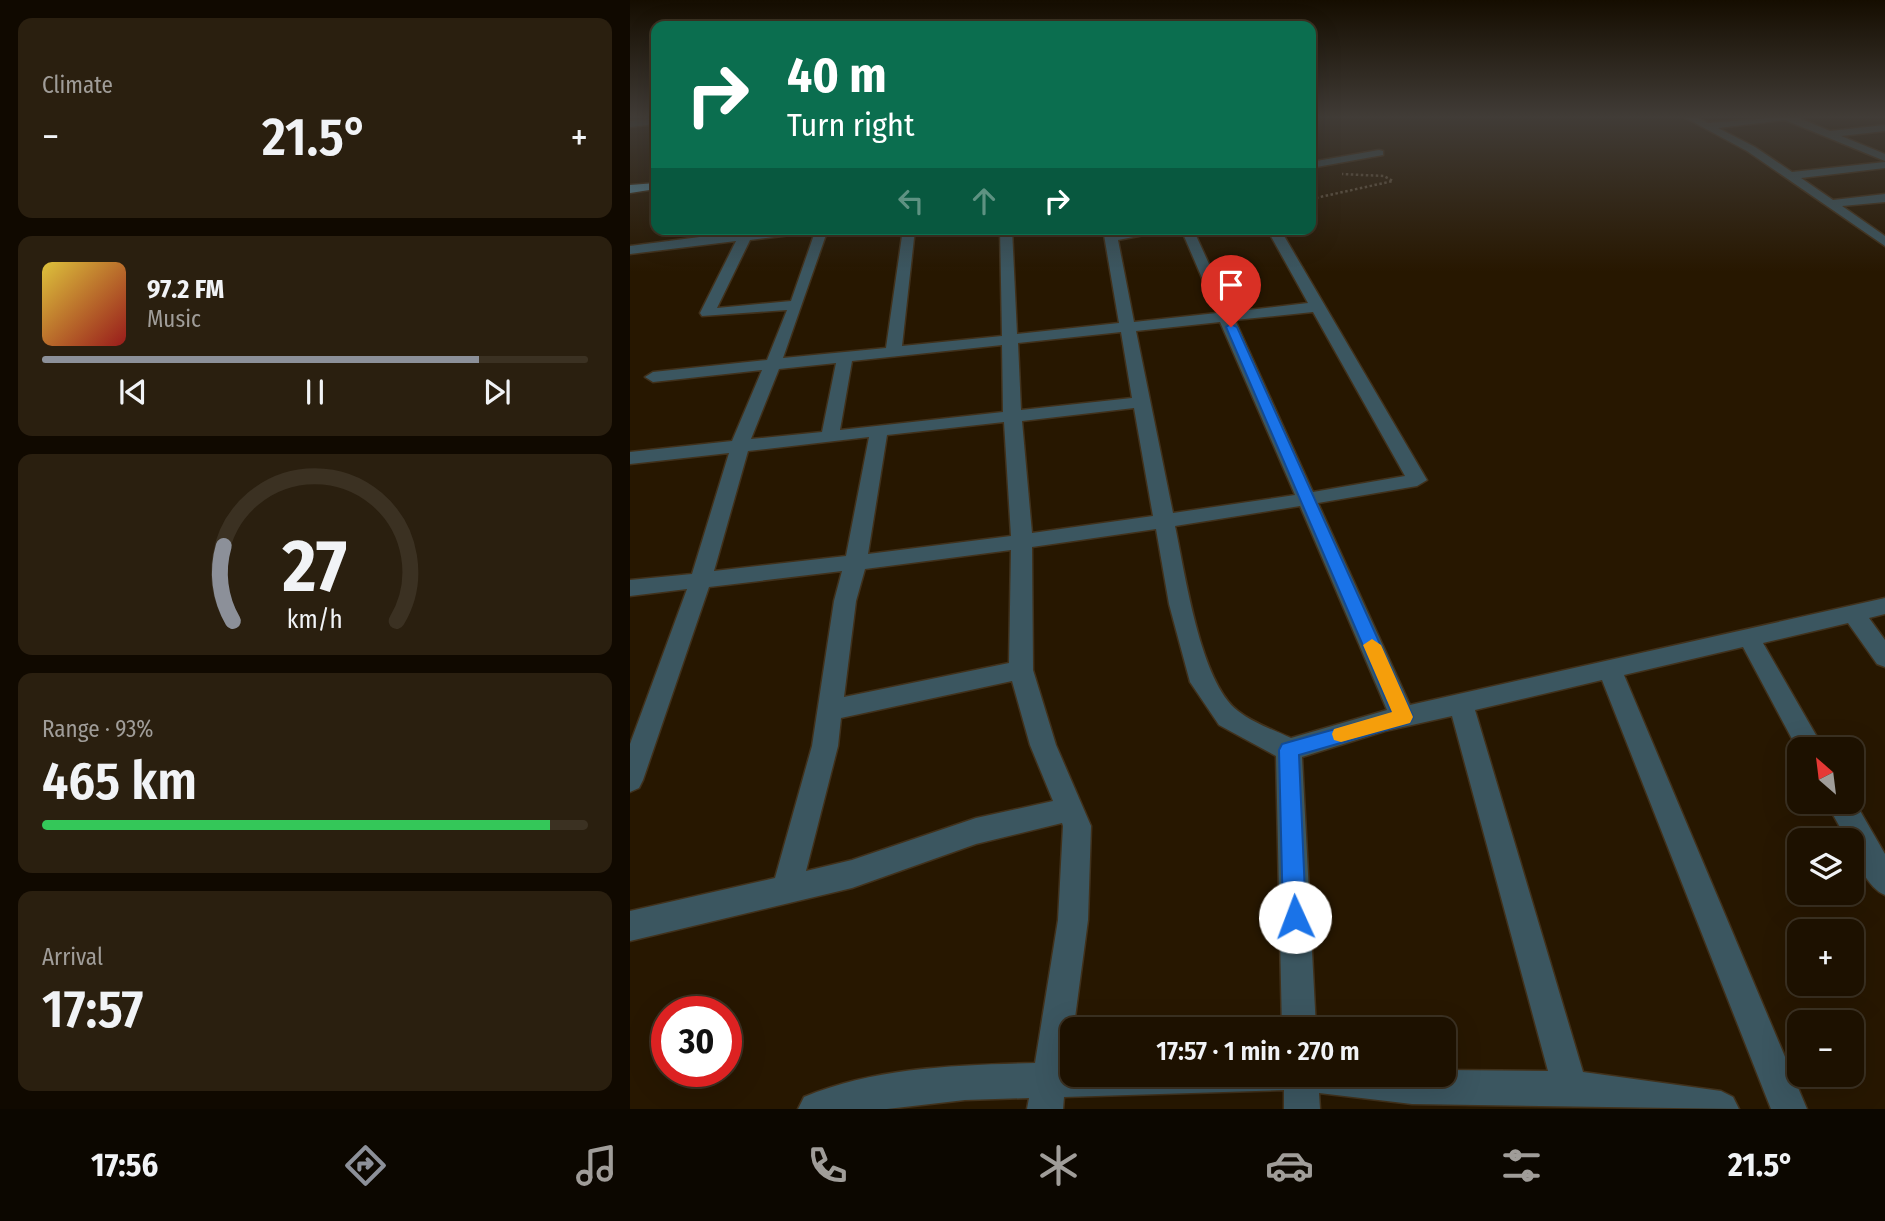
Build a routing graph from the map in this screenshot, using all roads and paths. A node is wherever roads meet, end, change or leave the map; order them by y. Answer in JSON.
{"nodes":[{"id":1,"x":1333,"y":168,"type":"edge"},
{"id":2,"x":1779,"y":168,"type":"edge"},
{"id":3,"x":1861,"y":168,"type":"edge"},
{"id":4,"x":1791,"y":176,"type":"junction"},
{"id":5,"x":651,"y":187,"type":"edge"},
{"id":6,"x":630,"y":189,"type":"edge"},
{"id":7,"x":651,"y":194,"type":"edge"},
{"id":8,"x":630,"y":196,"type":"edge"},
{"id":9,"x":1316,"y":198,"type":"edge"},
{"id":10,"x":1884,"y":198,"type":"edge"},
{"id":11,"x":1830,"y":204,"type":"junction"},
{"id":12,"x":755,"y":235,"type":"edge"},
{"id":13,"x":820,"y":235,"type":"edge"},
{"id":14,"x":908,"y":235,"type":"edge"},
{"id":15,"x":1006,"y":235,"type":"edge"},
{"id":16,"x":1110,"y":235,"type":"edge"},
{"id":17,"x":1190,"y":235,"type":"edge"},
{"id":18,"x":1276,"y":235,"type":"edge"},
{"id":19,"x":746,"y":236,"type":"junction"},
{"id":20,"x":1885,"y":242,"type":"edge"},
{"id":21,"x":630,"y":250,"type":"edge"},
{"id":22,"x":797,"y":305,"type":"junction"},
{"id":23,"x":1317,"y":307,"type":"junction"},
{"id":24,"x":1226,"y":316,"type":"junction"},
{"id":25,"x":1127,"y":325,"type":"junction"},
{"id":26,"x":1010,"y":337,"type":"junction"},
{"id":27,"x":894,"y":350,"type":"junction"},
{"id":28,"x":845,"y":356,"type":"junction"},
{"id":29,"x":774,"y":364,"type":"junction"},
{"id":30,"x":653,"y":377,"type":"dead end"},
{"id":31,"x":1143,"y":402,"type":"junction"},
{"id":32,"x":1013,"y":418,"type":"junction"},
{"id":33,"x":879,"y":430,"type":"junction"},
{"id":34,"x":830,"y":434,"type":"junction"},
{"id":35,"x":740,"y":445,"type":"junction"},
{"id":36,"x":630,"y":458,"type":"edge"},
{"id":37,"x":1309,"y":499,"type":"junction"},
{"id":38,"x":1166,"y":520,"type":"junction"},
{"id":39,"x":1022,"y":541,"type":"junction"},
{"id":40,"x":856,"y":561,"type":"junction"},
{"id":41,"x":701,"y":580,"type":"junction"},
{"id":42,"x":630,"y":588,"type":"edge"},
{"id":43,"x":1885,"y":606,"type":"edge"},
{"id":44,"x":1854,"y":614,"type":"junction"},
{"id":45,"x":1749,"y":638,"type":"junction"},
{"id":46,"x":1885,"y":658,"type":"edge"},
{"id":47,"x":1021,"y":670,"type":"junction"},
{"id":48,"x":1610,"y":670,"type":"junction"},
{"id":49,"x":1461,"y":704,"type":"junction"},
{"id":50,"x":830,"y":710,"type":"junction"},
{"id":51,"x":1403,"y":717,"type":"junction"},
{"id":52,"x":1804,"y":737,"type":"edge"},
{"id":53,"x":1289,"y":750,"type":"junction"},
{"id":54,"x":635,"y":751,"type":"edge"},
{"id":55,"x":630,"y":780,"type":"edge"},
{"id":56,"x":1070,"y":809,"type":"junction"},
{"id":57,"x":1847,"y":814,"type":"edge"},
{"id":58,"x":1885,"y":881,"type":"edge"},
{"id":59,"x":787,"y":889,"type":"junction"},
{"id":60,"x":630,"y":926,"type":"edge"},
{"id":61,"x":1299,"y":1017,"type":"edge"},
{"id":62,"x":1137,"y":1087,"type":"edge"},
{"id":63,"x":1301,"y":1087,"type":"edge"},
{"id":64,"x":1412,"y":1087,"type":"edge"},
{"id":65,"x":1570,"y":1088,"type":"junction"},
{"id":66,"x":1048,"y":1095,"type":"edge"},
{"id":67,"x":834,"y":1106,"type":"edge"},
{"id":68,"x":1302,"y":1109,"type":"edge"},
{"id":69,"x":1721,"y":1109,"type":"edge"},
{"id":70,"x":1789,"y":1109,"type":"edge"}],
"edges":[{"from":1,"to":9,"type":"path"},
{"from":2,"to":4,"type":"street"},
{"from":3,"to":4,"type":"street"},
{"from":4,"to":11,"type":"street"},
{"from":5,"to":6,"type":"main road"},
{"from":7,"to":8,"type":"main road"},
{"from":10,"to":11,"type":"street"},
{"from":11,"to":20,"type":"street"},
{"from":12,"to":19,"type":"street"},
{"from":13,"to":22,"type":"street"},
{"from":14,"to":27,"type":"street"},
{"from":15,"to":26,"type":"street"},
{"from":16,"to":25,"type":"street"},
{"from":17,"to":24,"type":"street"},
{"from":18,"to":23,"type":"street"},
{"from":19,"to":21,"type":"street"},
{"from":19,"to":22,"type":"street"},
{"from":22,"to":29,"type":"street"},
{"from":23,"to":24,"type":"street"},
{"from":23,"to":37,"type":"street"},
{"from":24,"to":25,"type":"street"},
{"from":24,"to":37,"type":"street"},
{"from":25,"to":26,"type":"street"},
{"from":25,"to":31,"type":"street"},
{"from":26,"to":27,"type":"street"},
{"from":26,"to":32,"type":"street"},
{"from":27,"to":28,"type":"street"},
{"from":28,"to":29,"type":"street"},
{"from":28,"to":34,"type":"street"},
{"from":29,"to":30,"type":"street"},
{"from":29,"to":35,"type":"street"},
{"from":31,"to":32,"type":"street"},
{"from":31,"to":38,"type":"street"},
{"from":32,"to":33,"type":"street"},
{"from":32,"to":39,"type":"street"},
{"from":33,"to":34,"type":"street"},
{"from":33,"to":40,"type":"street"},
{"from":34,"to":35,"type":"street"},
{"from":35,"to":36,"type":"street"},
{"from":35,"to":41,"type":"street"},
{"from":37,"to":38,"type":"street"},
{"from":37,"to":51,"type":"street"},
{"from":38,"to":39,"type":"street"},
{"from":38,"to":53,"type":"street"},
{"from":39,"to":40,"type":"street"},
{"from":39,"to":47,"type":"street"},
{"from":40,"to":41,"type":"street"},
{"from":40,"to":50,"type":"street"},
{"from":41,"to":42,"type":"street"},
{"from":41,"to":54,"type":"street"},
{"from":43,"to":44,"type":"street"},
{"from":44,"to":45,"type":"street"},
{"from":44,"to":46,"type":"street"},
{"from":45,"to":48,"type":"street"},
{"from":45,"to":52,"type":"street"},
{"from":47,"to":50,"type":"street"},
{"from":47,"to":56,"type":"street"},
{"from":48,"to":49,"type":"street"},
{"from":48,"to":70,"type":"street"},
{"from":49,"to":51,"type":"street"},
{"from":49,"to":65,"type":"street"},
{"from":50,"to":59,"type":"street"},
{"from":51,"to":53,"type":"street"},
{"from":53,"to":61,"type":"street"},
{"from":54,"to":55,"type":"street"},
{"from":56,"to":59,"type":"street"},
{"from":56,"to":66,"type":"street"},
{"from":57,"to":58,"type":"street"},
{"from":59,"to":60,"type":"street"},
{"from":62,"to":66,"type":"street"},
{"from":63,"to":68,"type":"street"},
{"from":64,"to":65,"type":"street"},
{"from":65,"to":69,"type":"street"},
{"from":66,"to":67,"type":"street"}]}
